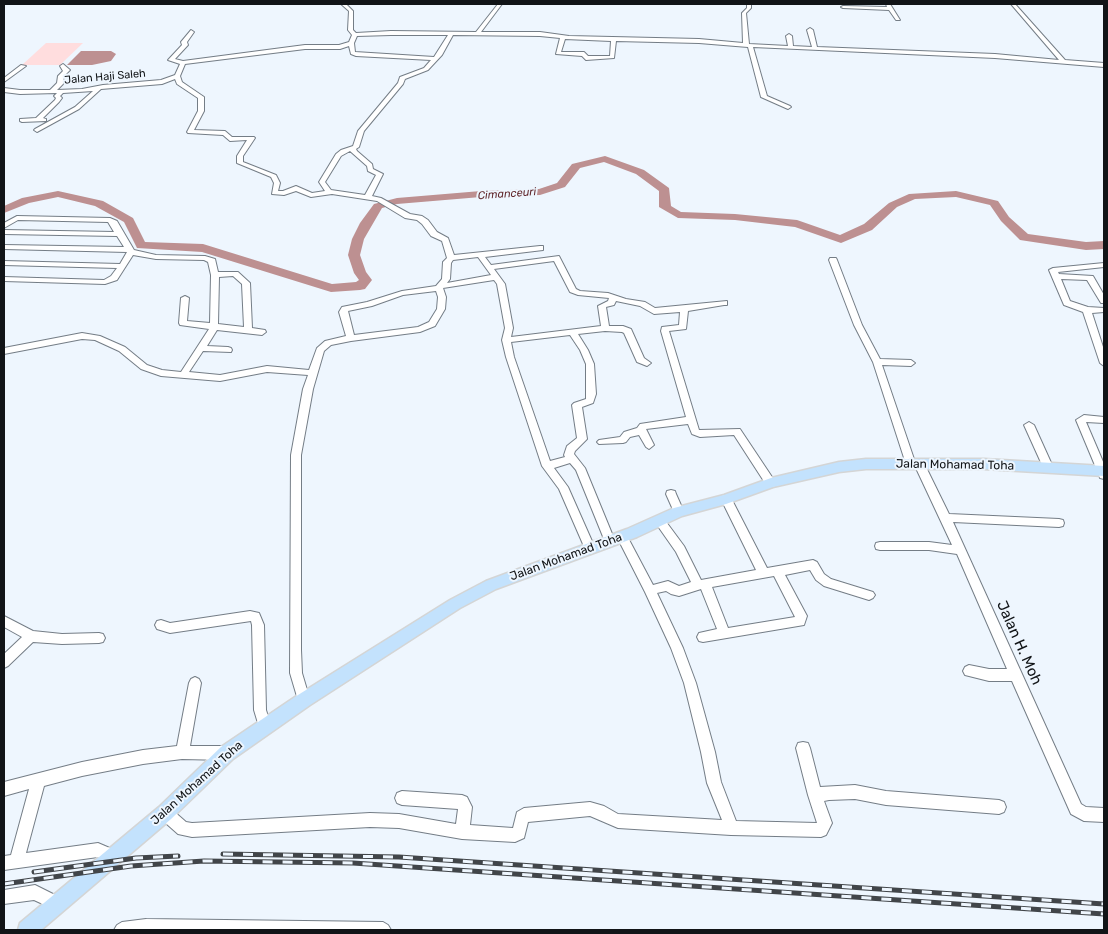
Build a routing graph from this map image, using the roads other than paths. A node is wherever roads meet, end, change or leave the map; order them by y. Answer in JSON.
{"nodes":[{"id":1,"x":343,"y":4,"type":"edge"},
{"id":2,"x":500,"y":4,"type":"edge"},
{"id":3,"x":749,"y":4,"type":"edge"},
{"id":4,"x":1013,"y":4,"type":"edge"},
{"id":5,"x":857,"y":6,"type":"edge"},
{"id":6,"x":889,"y":6,"type":"edge"},
{"id":7,"x":843,"y":7,"type":"dead end"},
{"id":8,"x":898,"y":19,"type":"dead end"},
{"id":9,"x":810,"y":30,"type":"dead end"},
{"id":10,"x":191,"y":32,"type":"dead end"},
{"id":11,"x":452,"y":33,"type":"junction"},
{"id":12,"x":478,"y":33,"type":"junction"},
{"id":13,"x":355,"y":35,"type":"junction"},
{"id":14,"x":789,"y":36,"type":"dead end"},
{"id":15,"x":562,"y":37,"type":"junction"},
{"id":16,"x":614,"y":38,"type":"junction"},
{"id":17,"x":351,"y":43,"type":"junction"},
{"id":18,"x":748,"y":44,"type":"junction"},
{"id":19,"x":791,"y":48,"type":"junction"},
{"id":20,"x":815,"y":49,"type":"junction"},
{"id":21,"x":435,"y":59,"type":"junction"},
{"id":22,"x":1062,"y":61,"type":"junction"},
{"id":23,"x":183,"y":64,"type":"junction"},
{"id":24,"x":1104,"y":64,"type":"edge"},
{"id":25,"x":23,"y":66,"type":"dead end"},
{"id":26,"x":63,"y":66,"type":"dead end"},
{"id":27,"x":177,"y":76,"type":"junction"},
{"id":28,"x":4,"y":80,"type":"edge"},
{"id":29,"x":99,"y":88,"type":"junction"},
{"id":30,"x":5,"y":91,"type":"edge"},
{"id":31,"x":52,"y":91,"type":"junction"},
{"id":32,"x":62,"y":91,"type":"junction"},
{"id":33,"x":788,"y":106,"type":"dead end"},
{"id":34,"x":57,"y":119,"type":"junction"},
{"id":35,"x":22,"y":120,"type":"dead end"},
{"id":36,"x":38,"y":120,"type":"junction"},
{"id":37,"x":38,"y":130,"type":"dead end"},
{"id":38,"x":353,"y":148,"type":"junction"},
{"id":39,"x":329,"y":192,"type":"junction"},
{"id":40,"x":367,"y":198,"type":"junction"},
{"id":41,"x":4,"y":226,"type":"edge"},
{"id":42,"x":4,"y":232,"type":"edge"},
{"id":43,"x":119,"y":234,"type":"junction"},
{"id":44,"x":4,"y":247,"type":"edge"},
{"id":45,"x":29,"y":248,"type":"junction"},
{"id":46,"x":540,"y":248,"type":"dead end"},
{"id":47,"x":130,"y":251,"type":"junction"},
{"id":48,"x":480,"y":255,"type":"junction"},
{"id":49,"x":156,"y":257,"type":"junction"},
{"id":50,"x":183,"y":258,"type":"junction"},
{"id":51,"x":451,"y":258,"type":"junction"},
{"id":52,"x":833,"y":260,"type":"dead end"},
{"id":53,"x":4,"y":263,"type":"edge"},
{"id":54,"x":17,"y":263,"type":"junction"},
{"id":55,"x":1104,"y":264,"type":"edge"},
{"id":56,"x":121,"y":266,"type":"junction"},
{"id":57,"x":150,"y":267,"type":"dead end"},
{"id":58,"x":490,"y":267,"type":"junction"},
{"id":59,"x":178,"y":268,"type":"dead end"},
{"id":60,"x":215,"y":275,"type":"junction"},
{"id":61,"x":1055,"y":276,"type":"junction"},
{"id":62,"x":496,"y":277,"type":"junction"},
{"id":63,"x":4,"y":278,"type":"edge"},
{"id":64,"x":441,"y":287,"type":"junction"},
{"id":65,"x":1101,"y":290,"type":"edge"},
{"id":66,"x":614,"y":297,"type":"junction"},
{"id":67,"x":185,"y":298,"type":"dead end"},
{"id":68,"x":1104,"y":301,"type":"edge"},
{"id":69,"x":724,"y":303,"type":"dead end"},
{"id":70,"x":684,"y":309,"type":"junction"},
{"id":71,"x":1088,"y":311,"type":"junction"},
{"id":72,"x":1104,"y":312,"type":"edge"},
{"id":73,"x":214,"y":328,"type":"junction"},
{"id":74,"x":604,"y":328,"type":"junction"},
{"id":75,"x":248,"y":330,"type":"junction"},
{"id":76,"x":572,"y":331,"type":"junction"},
{"id":77,"x":262,"y":332,"type":"dead end"},
{"id":78,"x":351,"y":338,"type":"junction"},
{"id":79,"x":506,"y":340,"type":"junction"},
{"id":80,"x":201,"y":348,"type":"junction"},
{"id":81,"x":228,"y":350,"type":"dead end"},
{"id":82,"x":4,"y":351,"type":"edge"},
{"id":83,"x":876,"y":362,"type":"junction"},
{"id":84,"x":1104,"y":362,"type":"edge"},
{"id":85,"x":647,"y":363,"type":"dead end"},
{"id":86,"x":911,"y":363,"type":"dead end"},
{"id":87,"x":313,"y":373,"type":"junction"},
{"id":88,"x":183,"y":375,"type":"junction"},
{"id":89,"x":691,"y":420,"type":"junction"},
{"id":90,"x":1104,"y":420,"type":"edge"},
{"id":91,"x":1029,"y":425,"type":"dead end"},
{"id":92,"x":642,"y":430,"type":"junction"},
{"id":93,"x":602,"y":442,"type":"dead end"},
{"id":94,"x":648,"y":445,"type":"dead end"},
{"id":95,"x":572,"y":459,"type":"junction"},
{"id":96,"x":915,"y":464,"type":"junction"},
{"id":97,"x":547,"y":466,"type":"junction"},
{"id":98,"x":1048,"y":467,"type":"junction"},
{"id":99,"x":1104,"y":472,"type":"edge"},
{"id":100,"x":772,"y":483,"type":"junction"},
{"id":101,"x":671,"y":494,"type":"dead end"},
{"id":102,"x":726,"y":500,"type":"junction"},
{"id":103,"x":679,"y":512,"type":"junction"},
{"id":104,"x":946,"y":518,"type":"junction"},
{"id":105,"x":660,"y":522,"type":"junction"},
{"id":106,"x":1059,"y":523,"type":"dead end"},
{"id":107,"x":616,"y":539,"type":"junction"},
{"id":108,"x":880,"y":546,"type":"dead end"},
{"id":109,"x":590,"y":548,"type":"junction"},
{"id":110,"x":959,"y":550,"type":"junction"},
{"id":111,"x":778,"y":573,"type":"junction"},
{"id":112,"x":764,"y":574,"type":"junction"},
{"id":113,"x":701,"y":585,"type":"junction"},
{"id":114,"x":650,"y":590,"type":"junction"},
{"id":115,"x":869,"y":596,"type":"dead end"},
{"id":116,"x":4,"y":622,"type":"edge"},
{"id":117,"x":161,"y":625,"type":"dead end"},
{"id":118,"x":725,"y":634,"type":"junction"},
{"id":119,"x":31,"y":636,"type":"junction"},
{"id":120,"x":703,"y":637,"type":"dead end"},
{"id":121,"x":99,"y":638,"type":"dead end"},
{"id":122,"x":4,"y":662,"type":"edge"},
{"id":123,"x":969,"y":670,"type":"dead end"},
{"id":124,"x":1015,"y":675,"type":"junction"},
{"id":125,"x":195,"y":683,"type":"dead end"},
{"id":126,"x":304,"y":700,"type":"junction"},
{"id":127,"x":265,"y":726,"type":"junction"},
{"id":128,"x":803,"y":748,"type":"dead end"},
{"id":129,"x":182,"y":752,"type":"junction"},
{"id":130,"x":227,"y":753,"type":"junction"},
{"id":131,"x":38,"y":781,"type":"junction"},
{"id":132,"x":4,"y":789,"type":"edge"},
{"id":133,"x":815,"y":795,"type":"junction"},
{"id":134,"x":402,"y":798,"type":"dead end"},
{"id":135,"x":999,"y":807,"type":"dead end"},
{"id":136,"x":165,"y":813,"type":"junction"},
{"id":137,"x":1104,"y":815,"type":"edge"},
{"id":138,"x":731,"y":828,"type":"junction"},
{"id":139,"x":462,"y":832,"type":"junction"},
{"id":140,"x":111,"y":859,"type":"junction"},
{"id":141,"x":10,"y":862,"type":"edge"},
{"id":142,"x":4,"y":897,"type":"edge"},
{"id":143,"x":58,"y":904,"type":"junction"},
{"id":144,"x":27,"y":930,"type":"edge"},
{"id":145,"x":122,"y":930,"type":"edge"},
{"id":146,"x":376,"y":930,"type":"edge"},
{"id":147,"x":383,"y":930,"type":"edge"}],
"edges":[{"from":1,"to":13,"type":"street"},
{"from":2,"to":12,"type":"street"},
{"from":3,"to":18,"type":"street"},
{"from":4,"to":22,"type":"street"},
{"from":5,"to":6,"type":"street"},
{"from":5,"to":7,"type":"street"},
{"from":6,"to":8,"type":"street"},
{"from":9,"to":20,"type":"street"},
{"from":10,"to":23,"type":"street"},
{"from":11,"to":12,"type":"street"},
{"from":11,"to":13,"type":"street"},
{"from":11,"to":21,"type":"street"},
{"from":12,"to":15,"type":"street"},
{"from":13,"to":17,"type":"street"},
{"from":14,"to":19,"type":"street"},
{"from":15,"to":16,"type":"street"},
{"from":15,"to":16,"type":"street"},
{"from":16,"to":18,"type":"street"},
{"from":17,"to":21,"type":"street"},
{"from":17,"to":23,"type":"street"},
{"from":18,"to":19,"type":"street"},
{"from":18,"to":33,"type":"street"},
{"from":19,"to":20,"type":"street"},
{"from":20,"to":22,"type":"street"},
{"from":21,"to":38,"type":"street"},
{"from":22,"to":24,"type":"street"},
{"from":23,"to":27,"type":"street"},
{"from":25,"to":28,"type":"street"},
{"from":26,"to":31,"type":"street"},
{"from":27,"to":29,"type":"street","name":"Jalan Haji Saleh"},
{"from":27,"to":39,"type":"street"},
{"from":29,"to":32,"type":"street","name":"Jalan Haji Saleh"},
{"from":29,"to":34,"type":"street"},
{"from":30,"to":31,"type":"street","name":"Jalan Haji Saleh"},
{"from":31,"to":32,"type":"street","name":"Jalan Haji Saleh"},
{"from":32,"to":36,"type":"street"},
{"from":34,"to":36,"type":"street"},
{"from":34,"to":37,"type":"street"},
{"from":35,"to":36,"type":"street"},
{"from":38,"to":39,"type":"street"},
{"from":38,"to":40,"type":"street"},
{"from":39,"to":40,"type":"street"},
{"from":40,"to":51,"type":"street"},
{"from":41,"to":43,"type":"street"},
{"from":42,"to":43,"type":"street"},
{"from":43,"to":47,"type":"street"},
{"from":44,"to":45,"type":"street"},
{"from":45,"to":47,"type":"street"},
{"from":45,"to":54,"type":"street"},
{"from":46,"to":48,"type":"street"},
{"from":47,"to":49,"type":"street"},
{"from":47,"to":56,"type":"street"},
{"from":48,"to":51,"type":"street"},
{"from":48,"to":58,"type":"street"},
{"from":49,"to":50,"type":"street"},
{"from":49,"to":57,"type":"street"},
{"from":50,"to":59,"type":"street"},
{"from":50,"to":60,"type":"street"},
{"from":51,"to":64,"type":"street"},
{"from":52,"to":83,"type":"street","name":"Jalan H. Moh"},
{"from":53,"to":54,"type":"street"},
{"from":54,"to":56,"type":"street"},
{"from":54,"to":63,"type":"street"},
{"from":55,"to":61,"type":"street"},
{"from":56,"to":63,"type":"street"},
{"from":58,"to":62,"type":"street"},
{"from":58,"to":66,"type":"street"},
{"from":60,"to":73,"type":"street"},
{"from":60,"to":75,"type":"street"},
{"from":61,"to":65,"type":"street"},
{"from":61,"to":71,"type":"street"},
{"from":62,"to":64,"type":"street"},
{"from":62,"to":79,"type":"street"},
{"from":64,"to":78,"type":"street"},
{"from":64,"to":78,"type":"street"},
{"from":65,"to":68,"type":"street"},
{"from":66,"to":70,"type":"street"},
{"from":66,"to":74,"type":"street"},
{"from":67,"to":73,"type":"street"},
{"from":69,"to":70,"type":"street"},
{"from":70,"to":89,"type":"street"},
{"from":71,"to":72,"type":"street"},
{"from":71,"to":84,"type":"street"},
{"from":73,"to":75,"type":"street"},
{"from":73,"to":80,"type":"street"},
{"from":74,"to":76,"type":"street"},
{"from":74,"to":85,"type":"street"},
{"from":75,"to":77,"type":"street"},
{"from":76,"to":79,"type":"street"},
{"from":76,"to":95,"type":"street"},
{"from":78,"to":87,"type":"street"},
{"from":79,"to":97,"type":"street"},
{"from":80,"to":81,"type":"street"},
{"from":80,"to":88,"type":"street"},
{"from":82,"to":88,"type":"street"},
{"from":83,"to":86,"type":"street"},
{"from":83,"to":96,"type":"street","name":"Jalan H. Moh"},
{"from":87,"to":88,"type":"street"},
{"from":87,"to":126,"type":"street"},
{"from":89,"to":92,"type":"street"},
{"from":89,"to":100,"type":"street"},
{"from":90,"to":99,"type":"street"},
{"from":91,"to":98,"type":"street"},
{"from":92,"to":93,"type":"street"},
{"from":92,"to":94,"type":"street"},
{"from":95,"to":97,"type":"street"},
{"from":95,"to":107,"type":"street"},
{"from":96,"to":98,"type":"main road","name":"Jalan Mohamad Toha"},
{"from":96,"to":100,"type":"main road","name":"Jalan Mohamad Toha"},
{"from":96,"to":104,"type":"street","name":"Jalan H. Moh"},
{"from":97,"to":109,"type":"street"},
{"from":98,"to":99,"type":"main road","name":"Jalan Mohamad Toha"},
{"from":100,"to":102,"type":"main road","name":"Jalan Mohamad Toha"},
{"from":101,"to":103,"type":"street"},
{"from":102,"to":103,"type":"main road","name":"Jalan Mohamad Toha"},
{"from":102,"to":112,"type":"street"},
{"from":103,"to":105,"type":"main road","name":"Jalan Mohamad Toha"},
{"from":104,"to":106,"type":"street"},
{"from":104,"to":110,"type":"street","name":"Jalan H. Moh"},
{"from":105,"to":107,"type":"main road","name":"Jalan Mohamad Toha"},
{"from":105,"to":113,"type":"street"},
{"from":107,"to":109,"type":"main road","name":"Jalan Mohamad Toha"},
{"from":107,"to":114,"type":"street"},
{"from":108,"to":110,"type":"street"},
{"from":109,"to":126,"type":"main road","name":"Jalan Mohamad Toha"},
{"from":110,"to":124,"type":"street","name":"Jalan H. Moh"},
{"from":111,"to":112,"type":"street"},
{"from":111,"to":115,"type":"street"},
{"from":111,"to":118,"type":"street"},
{"from":112,"to":113,"type":"street"},
{"from":113,"to":114,"type":"street"},
{"from":113,"to":118,"type":"street"},
{"from":114,"to":138,"type":"street"},
{"from":116,"to":119,"type":"street"},
{"from":117,"to":127,"type":"street"},
{"from":118,"to":120,"type":"street"},
{"from":119,"to":121,"type":"street"},
{"from":119,"to":122,"type":"street"},
{"from":123,"to":124,"type":"street"},
{"from":124,"to":137,"type":"street","name":"Jalan H. Moh"},
{"from":125,"to":129,"type":"street"},
{"from":126,"to":127,"type":"main road","name":"Jalan Mohamad Toha"},
{"from":127,"to":130,"type":"main road","name":"Jalan Mohamad Toha"},
{"from":128,"to":133,"type":"street"},
{"from":129,"to":130,"type":"street"},
{"from":129,"to":131,"type":"street"},
{"from":130,"to":136,"type":"main road","name":"Jalan Mohamad Toha"},
{"from":131,"to":132,"type":"street"},
{"from":131,"to":141,"type":"street"},
{"from":133,"to":135,"type":"street"},
{"from":133,"to":138,"type":"street"},
{"from":134,"to":139,"type":"street"},
{"from":136,"to":139,"type":"street"},
{"from":136,"to":140,"type":"main road","name":"Jalan Mohamad Toha"},
{"from":138,"to":139,"type":"street"},
{"from":140,"to":141,"type":"street"},
{"from":140,"to":143,"type":"main road","name":"Jalan Mohamad Toha"},
{"from":142,"to":143,"type":"street"},
{"from":143,"to":144,"type":"main road","name":"Jalan Mohamad Toha"},
{"from":145,"to":146,"type":"street"},
{"from":146,"to":147,"type":"street"}]}
